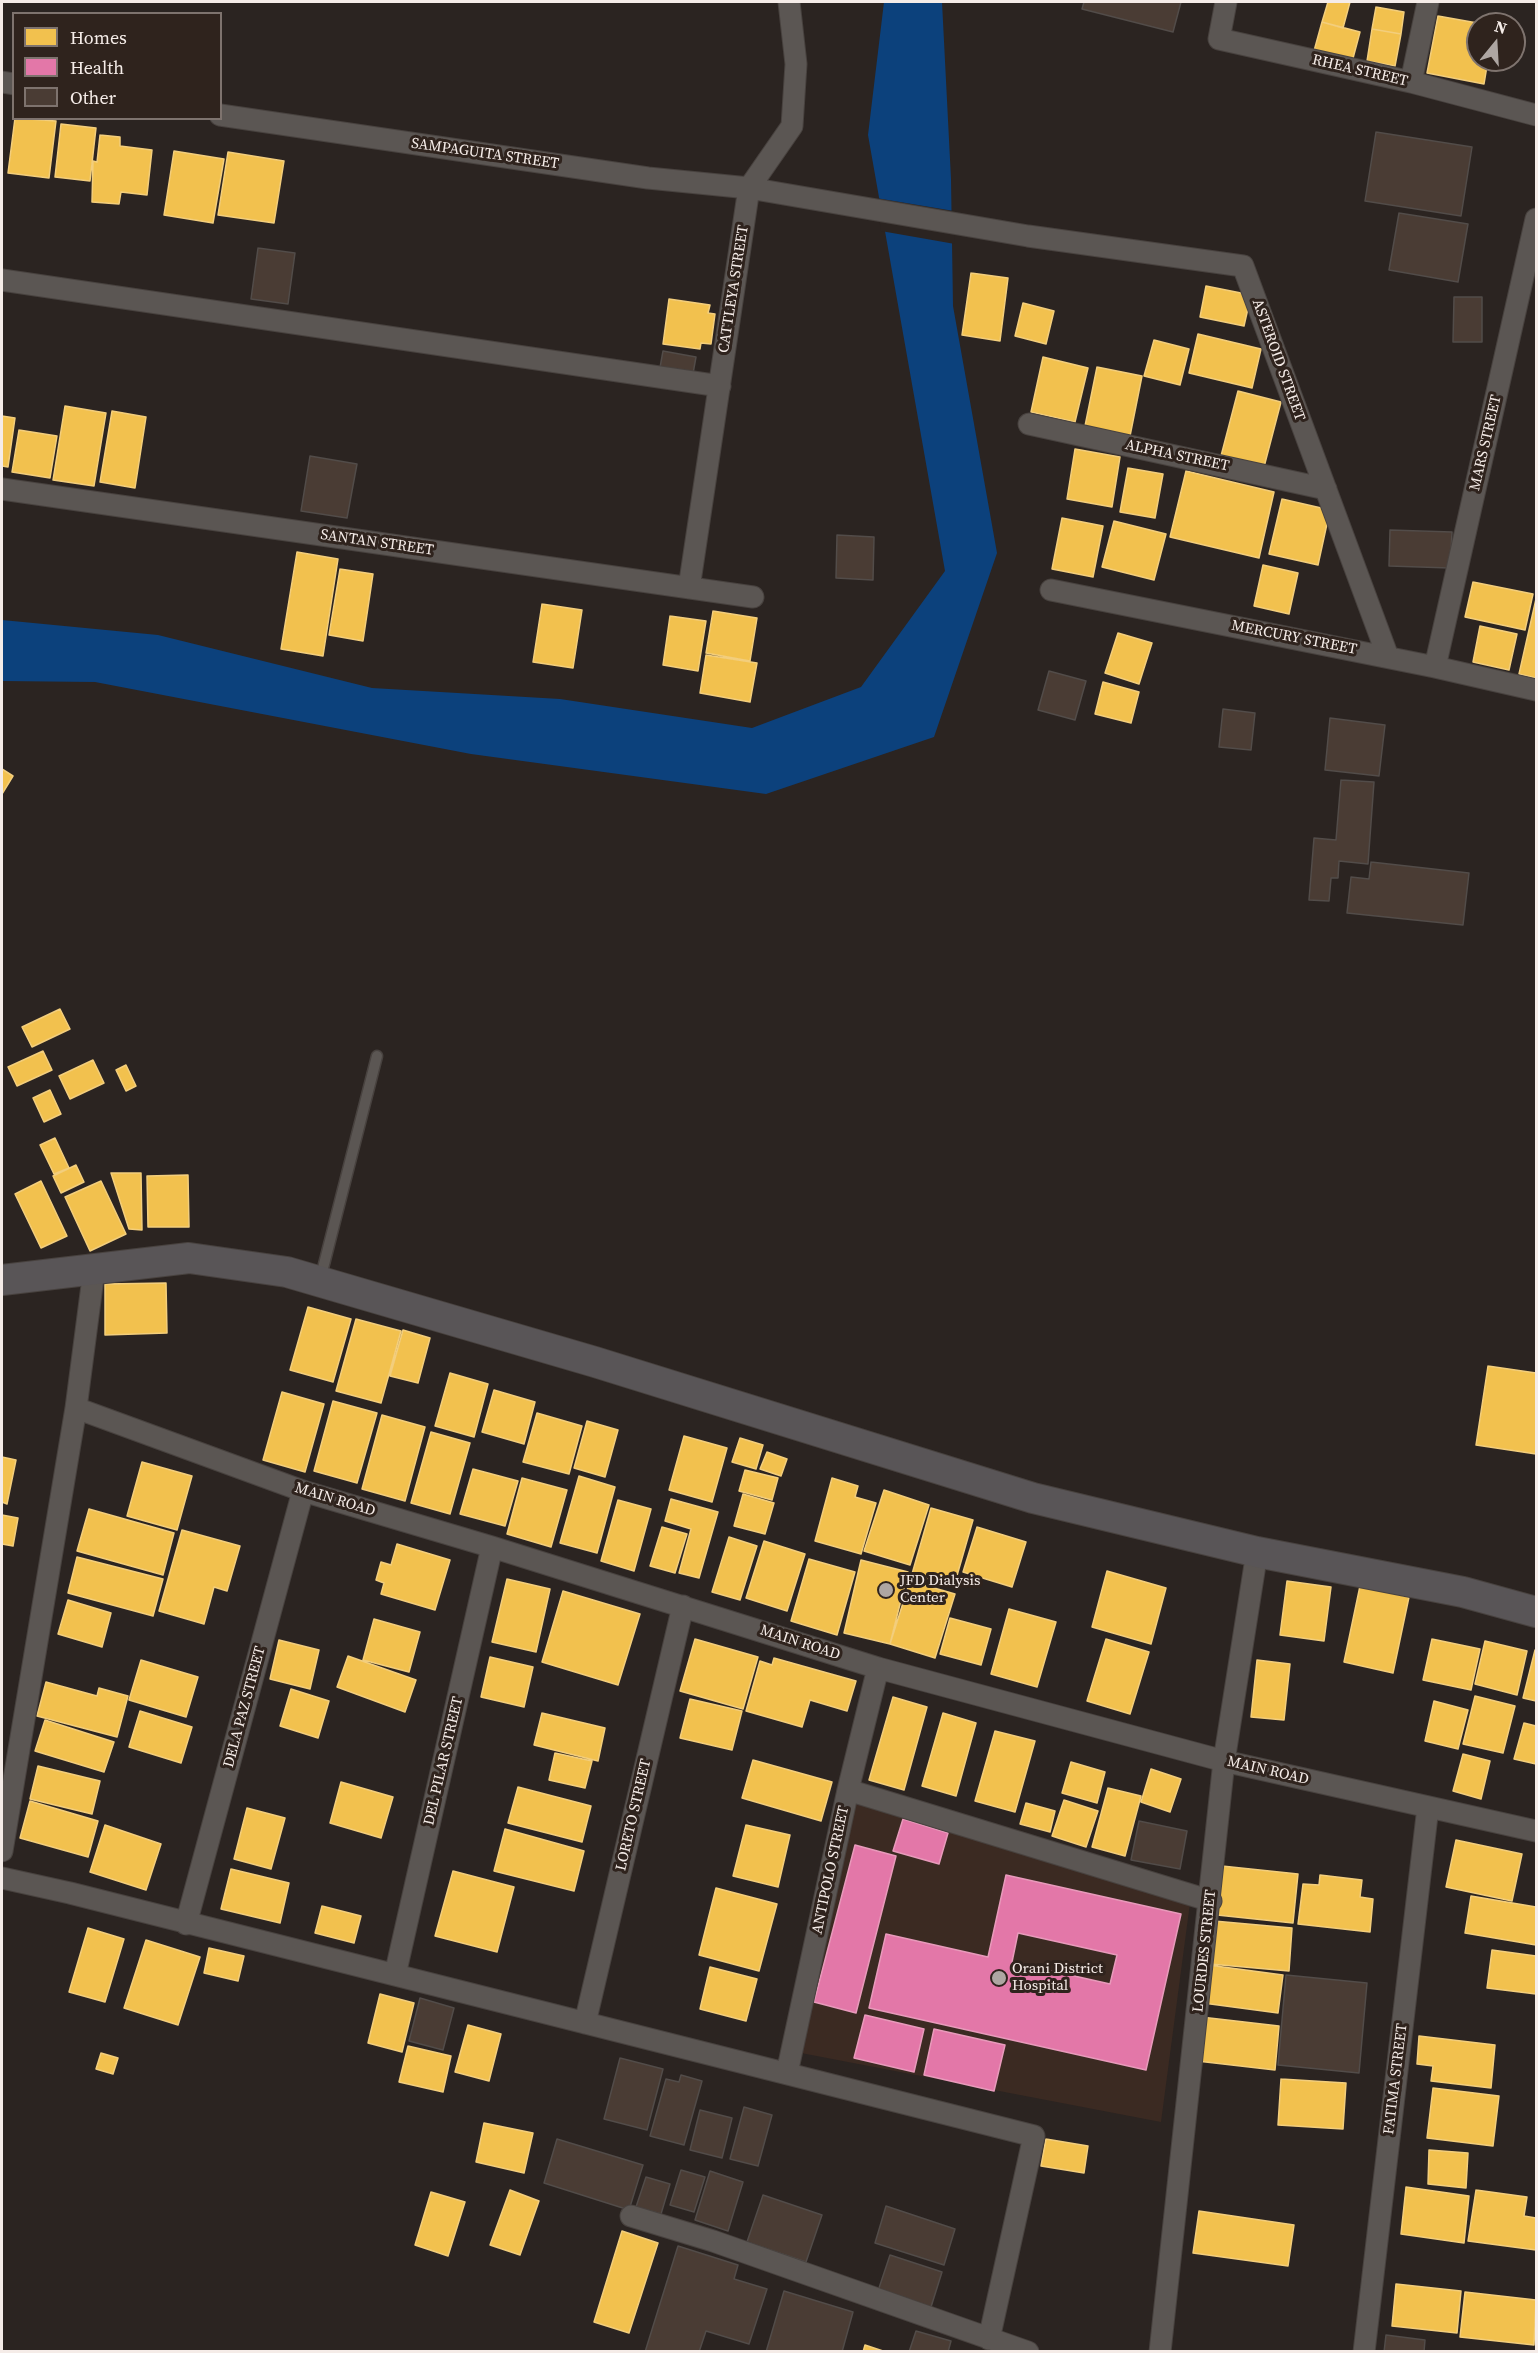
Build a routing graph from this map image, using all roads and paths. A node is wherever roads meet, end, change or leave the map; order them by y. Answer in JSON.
{"nodes":[{"id":1,"x":789,"y":2,"type":"edge"},
{"id":2,"x":1226,"y":2,"type":"edge"},
{"id":3,"x":1428,"y":2,"type":"edge"},
{"id":4,"x":1411,"y":82,"type":"junction"},
{"id":5,"x":222,"y":115,"type":"edge"},
{"id":6,"x":1536,"y":115,"type":"edge"},
{"id":7,"x":749,"y":188,"type":"junction"},
{"id":8,"x":1536,"y":219,"type":"edge"},
{"id":9,"x":1028,"y":236,"type":"joint"},
{"id":10,"x":2,"y":280,"type":"edge"},
{"id":11,"x":720,"y":386,"type":"junction"},
{"id":12,"x":1029,"y":424,"type":"dead end"},
{"id":13,"x":2,"y":489,"type":"edge"},
{"id":14,"x":1326,"y":489,"type":"junction"},
{"id":15,"x":689,"y":588,"type":"junction"},
{"id":16,"x":1051,"y":590,"type":"dead end"},
{"id":17,"x":753,"y":597,"type":"dead end"},
{"id":18,"x":1388,"y":657,"type":"junction"},
{"id":19,"x":1435,"y":667,"type":"junction"},
{"id":20,"x":1536,"y":690,"type":"edge"},
{"id":21,"x":377,"y":1056,"type":"dead end"},
{"id":22,"x":94,"y":1270,"type":"junction"},
{"id":23,"x":2,"y":1280,"type":"edge"},
{"id":24,"x":320,"y":1282,"type":"junction"},
{"id":25,"x":76,"y":1408,"type":"junction"},
{"id":26,"x":303,"y":1491,"type":"junction"},
{"id":27,"x":492,"y":1546,"type":"junction"},
{"id":28,"x":1257,"y":1552,"type":"junction"},
{"id":29,"x":683,"y":1606,"type":"junction"},
{"id":30,"x":1536,"y":1612,"type":"edge"},
{"id":31,"x":878,"y":1668,"type":"junction"},
{"id":32,"x":1224,"y":1761,"type":"junction"},
{"id":33,"x":848,"y":1790,"type":"junction"},
{"id":34,"x":1428,"y":1807,"type":"junction"},
{"id":35,"x":1536,"y":1831,"type":"edge"},
{"id":36,"x":2,"y":1851,"type":"edge"},
{"id":37,"x":2,"y":1878,"type":"edge"},
{"id":38,"x":1211,"y":1901,"type":"junction"},
{"id":39,"x":186,"y":1924,"type":"junction"},
{"id":40,"x":395,"y":1975,"type":"junction"},
{"id":41,"x":585,"y":2023,"type":"junction"},
{"id":42,"x":788,"y":2073,"type":"junction"},
{"id":43,"x":631,"y":2216,"type":"dead end"},
{"id":44,"x":990,"y":2339,"type":"junction"},
{"id":45,"x":1028,"y":2352,"type":"edge"},
{"id":46,"x":1160,"y":2352,"type":"edge"},
{"id":47,"x":1364,"y":2352,"type":"edge"}],
"edges":[{"from":1,"to":7,"type":"street","name":"CATTLEYA STREET"},
{"from":2,"to":4,"type":"street","name":"RHEA STREET"},
{"from":3,"to":4,"type":"street"},
{"from":4,"to":6,"type":"street","name":"RHEA STREET"},
{"from":5,"to":7,"type":"street","name":"SAMPAGUITA STREET"},
{"from":7,"to":9,"type":"street","name":"SAMPAGUITA STREET"},
{"from":7,"to":11,"type":"street","name":"CATTLEYA STREET"},
{"from":8,"to":19,"type":"street","name":"MARS STREET"},
{"from":9,"to":14,"type":"street","name":"ASTEROID STREET"},
{"from":10,"to":11,"type":"street"},
{"from":11,"to":15,"type":"street","name":"CATTLEYA STREET"},
{"from":12,"to":14,"type":"street","name":"ALPHA STREET"},
{"from":13,"to":15,"type":"street","name":"SANTAN STREET"},
{"from":14,"to":18,"type":"street","name":"ASTEROID STREET"},
{"from":15,"to":17,"type":"street","name":"SANTAN STREET"},
{"from":16,"to":18,"type":"street","name":"MERCURY STREET"},
{"from":18,"to":19,"type":"street","name":"MERCURY STREET"},
{"from":19,"to":20,"type":"street","name":"MERCURY STREET"},
{"from":21,"to":24,"type":"lane"},
{"from":22,"to":23,"type":"street"},
{"from":22,"to":24,"type":"street"},
{"from":22,"to":25,"type":"street"},
{"from":24,"to":28,"type":"street"},
{"from":25,"to":26,"type":"street","name":"MAIN ROAD"},
{"from":25,"to":36,"type":"street"},
{"from":26,"to":27,"type":"street","name":"MAIN ROAD"},
{"from":26,"to":39,"type":"street","name":"DELA PAZ STREET"},
{"from":27,"to":29,"type":"street","name":"MAIN ROAD"},
{"from":27,"to":40,"type":"street","name":"DEL PILAR STREET"},
{"from":28,"to":30,"type":"street"},
{"from":28,"to":32,"type":"street","name":"LOURDES STREET"},
{"from":29,"to":31,"type":"street","name":"MAIN ROAD"},
{"from":29,"to":41,"type":"street","name":"LORETO STREET"},
{"from":31,"to":32,"type":"street","name":"MAIN ROAD"},
{"from":31,"to":33,"type":"street","name":"ANTIPOLO STREET"},
{"from":32,"to":34,"type":"street","name":"MAIN ROAD"},
{"from":32,"to":38,"type":"street","name":"LOURDES STREET"},
{"from":33,"to":38,"type":"street"},
{"from":33,"to":42,"type":"street","name":"ANTIPOLO STREET"},
{"from":34,"to":35,"type":"street","name":"MAIN ROAD"},
{"from":34,"to":47,"type":"street","name":"FATIMA STREET"},
{"from":37,"to":39,"type":"street"},
{"from":38,"to":46,"type":"street","name":"LOURDES STREET"},
{"from":39,"to":40,"type":"street"},
{"from":40,"to":41,"type":"street"},
{"from":41,"to":42,"type":"street"},
{"from":42,"to":44,"type":"street"},
{"from":43,"to":44,"type":"street"},
{"from":44,"to":45,"type":"street"}]}
